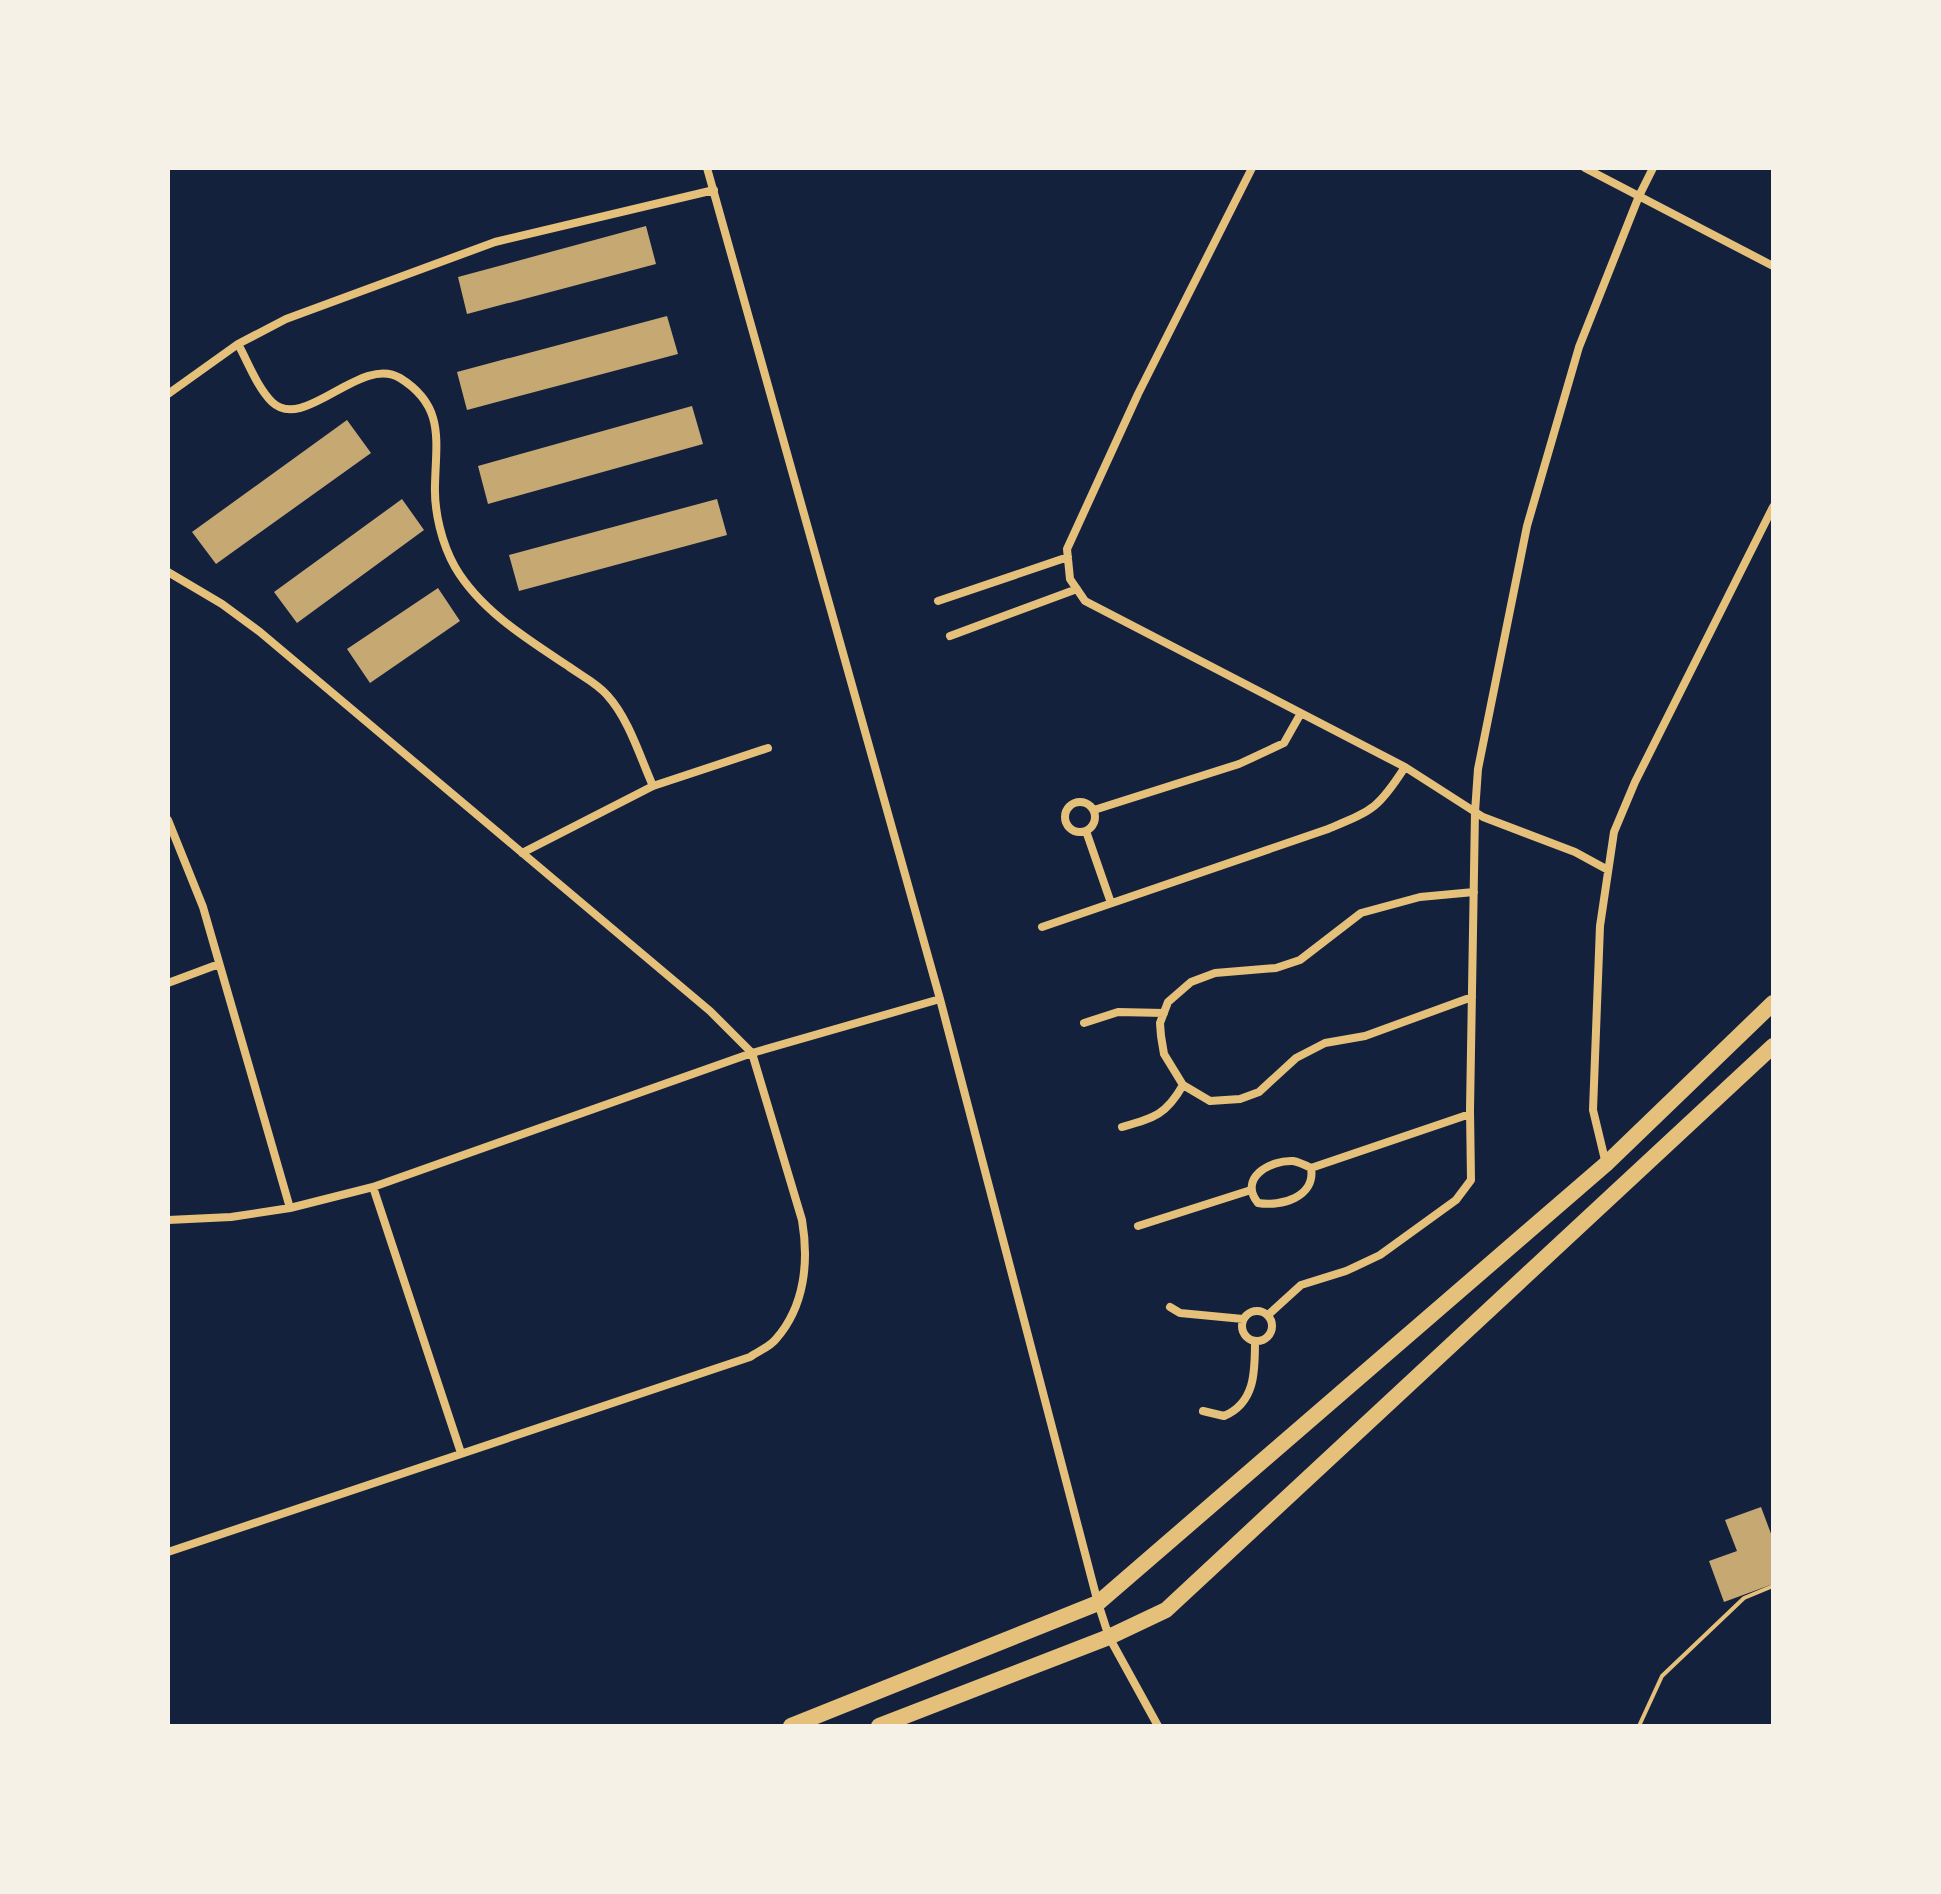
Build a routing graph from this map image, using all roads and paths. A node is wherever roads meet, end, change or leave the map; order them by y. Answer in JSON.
{"nodes":[{"id":1,"x":707,"y":168,"type":"edge"},
{"id":2,"x":1252,"y":168,"type":"edge"},
{"id":3,"x":1585,"y":168,"type":"edge"},
{"id":4,"x":1653,"y":168,"type":"edge"},
{"id":5,"x":714,"y":190,"type":"junction"},
{"id":6,"x":1639,"y":196,"type":"junction"},
{"id":7,"x":1773,"y":266,"type":"edge"},
{"id":8,"x":238,"y":344,"type":"junction"},
{"id":9,"x":168,"y":394,"type":"edge"},
{"id":10,"x":1773,"y":507,"type":"edge"},
{"id":11,"x":1068,"y":557,"type":"junction"},
{"id":12,"x":168,"y":572,"type":"edge"},
{"id":13,"x":1077,"y":589,"type":"junction"},
{"id":14,"x":938,"y":601,"type":"dead end"},
{"id":15,"x":950,"y":636,"type":"dead end"},
{"id":16,"x":1301,"y":713,"type":"junction"},
{"id":17,"x":768,"y":748,"type":"dead end"},
{"id":18,"x":1405,"y":767,"type":"junction"},
{"id":19,"x":653,"y":786,"type":"junction"},
{"id":20,"x":1094,"y":810,"type":"junction"},
{"id":21,"x":1475,"y":812,"type":"junction"},
{"id":22,"x":168,"y":820,"type":"edge"},
{"id":23,"x":1086,"y":831,"type":"junction"},
{"id":24,"x":522,"y":853,"type":"junction"},
{"id":25,"x":1608,"y":870,"type":"junction"},
{"id":26,"x":1474,"y":892,"type":"junction"},
{"id":27,"x":1111,"y":903,"type":"junction"},
{"id":28,"x":1042,"y":927,"type":"dead end"},
{"id":29,"x":219,"y":964,"type":"junction"},
{"id":30,"x":168,"y":983,"type":"edge"},
{"id":31,"x":1472,"y":997,"type":"junction"},
{"id":32,"x":940,"y":999,"type":"junction"},
{"id":33,"x":1773,"y":1003,"type":"edge"},
{"id":34,"x":1164,"y":1013,"type":"junction"},
{"id":35,"x":1084,"y":1023,"type":"dead end"},
{"id":36,"x":1773,"y":1046,"type":"edge"},
{"id":37,"x":752,"y":1053,"type":"junction"},
{"id":38,"x":1183,"y":1085,"type":"junction"},
{"id":39,"x":1470,"y":1114,"type":"junction"},
{"id":40,"x":1122,"y":1127,"type":"dead end"},
{"id":41,"x":1606,"y":1164,"type":"junction"},
{"id":42,"x":1311,"y":1168,"type":"junction"},
{"id":43,"x":373,"y":1187,"type":"junction"},
{"id":44,"x":1251,"y":1190,"type":"junction"},
{"id":45,"x":290,"y":1208,"type":"junction"},
{"id":46,"x":168,"y":1220,"type":"edge"},
{"id":47,"x":1138,"y":1226,"type":"dead end"},
{"id":48,"x":1170,"y":1307,"type":"dead end"},
{"id":49,"x":1268,"y":1315,"type":"junction"},
{"id":50,"x":1243,"y":1319,"type":"junction"},
{"id":51,"x":1255,"y":1342,"type":"junction"},
{"id":52,"x":1203,"y":1411,"type":"dead end"},
{"id":53,"x":461,"y":1453,"type":"junction"},
{"id":54,"x":168,"y":1552,"type":"edge"},
{"id":55,"x":1773,"y":1586,"type":"edge"},
{"id":56,"x":1098,"y":1603,"type":"junction"},
{"id":57,"x":1109,"y":1637,"type":"junction"},
{"id":58,"x":791,"y":1726,"type":"edge"},
{"id":59,"x":879,"y":1726,"type":"edge"},
{"id":60,"x":1158,"y":1726,"type":"edge"},
{"id":61,"x":1639,"y":1726,"type":"edge"}],
"edges":[{"from":1,"to":5,"type":"street"},
{"from":2,"to":11,"type":"street"},
{"from":3,"to":6,"type":"street"},
{"from":4,"to":6,"type":"street"},
{"from":5,"to":8,"type":"street"},
{"from":5,"to":32,"type":"street"},
{"from":6,"to":7,"type":"street"},
{"from":6,"to":21,"type":"street"},
{"from":8,"to":9,"type":"street"},
{"from":8,"to":19,"type":"street"},
{"from":10,"to":25,"type":"street"},
{"from":11,"to":13,"type":"street"},
{"from":11,"to":14,"type":"street"},
{"from":12,"to":24,"type":"street"},
{"from":13,"to":15,"type":"street"},
{"from":13,"to":16,"type":"street"},
{"from":16,"to":18,"type":"street"},
{"from":16,"to":20,"type":"street"},
{"from":17,"to":19,"type":"street"},
{"from":18,"to":21,"type":"street"},
{"from":18,"to":27,"type":"street"},
{"from":19,"to":24,"type":"street"},
{"from":20,"to":23,"type":"street"},
{"from":20,"to":23,"type":"street"},
{"from":21,"to":25,"type":"street"},
{"from":21,"to":26,"type":"street"},
{"from":22,"to":29,"type":"street"},
{"from":23,"to":27,"type":"street"},
{"from":24,"to":37,"type":"street"},
{"from":25,"to":41,"type":"street"},
{"from":26,"to":31,"type":"street"},
{"from":26,"to":34,"type":"street"},
{"from":27,"to":28,"type":"street"},
{"from":29,"to":30,"type":"street"},
{"from":29,"to":45,"type":"street"},
{"from":31,"to":38,"type":"street"},
{"from":31,"to":39,"type":"street"},
{"from":32,"to":37,"type":"street"},
{"from":32,"to":56,"type":"street"},
{"from":33,"to":41,"type":"main road"},
{"from":34,"to":35,"type":"street"},
{"from":34,"to":38,"type":"street"},
{"from":36,"to":57,"type":"main road"},
{"from":37,"to":43,"type":"street"},
{"from":37,"to":53,"type":"street"},
{"from":38,"to":40,"type":"street"},
{"from":39,"to":42,"type":"street"},
{"from":39,"to":49,"type":"street"},
{"from":41,"to":56,"type":"main road"},
{"from":42,"to":44,"type":"street"},
{"from":42,"to":44,"type":"street"},
{"from":43,"to":45,"type":"street"},
{"from":43,"to":53,"type":"street"},
{"from":44,"to":47,"type":"street"},
{"from":45,"to":46,"type":"street"},
{"from":48,"to":50,"type":"street"},
{"from":49,"to":50,"type":"street"},
{"from":49,"to":51,"type":"street"},
{"from":50,"to":51,"type":"street"},
{"from":51,"to":52,"type":"street"},
{"from":53,"to":54,"type":"street"},
{"from":55,"to":61,"type":"path"},
{"from":56,"to":57,"type":"street"},
{"from":56,"to":58,"type":"main road"},
{"from":57,"to":59,"type":"main road"},
{"from":57,"to":60,"type":"street"}]}
